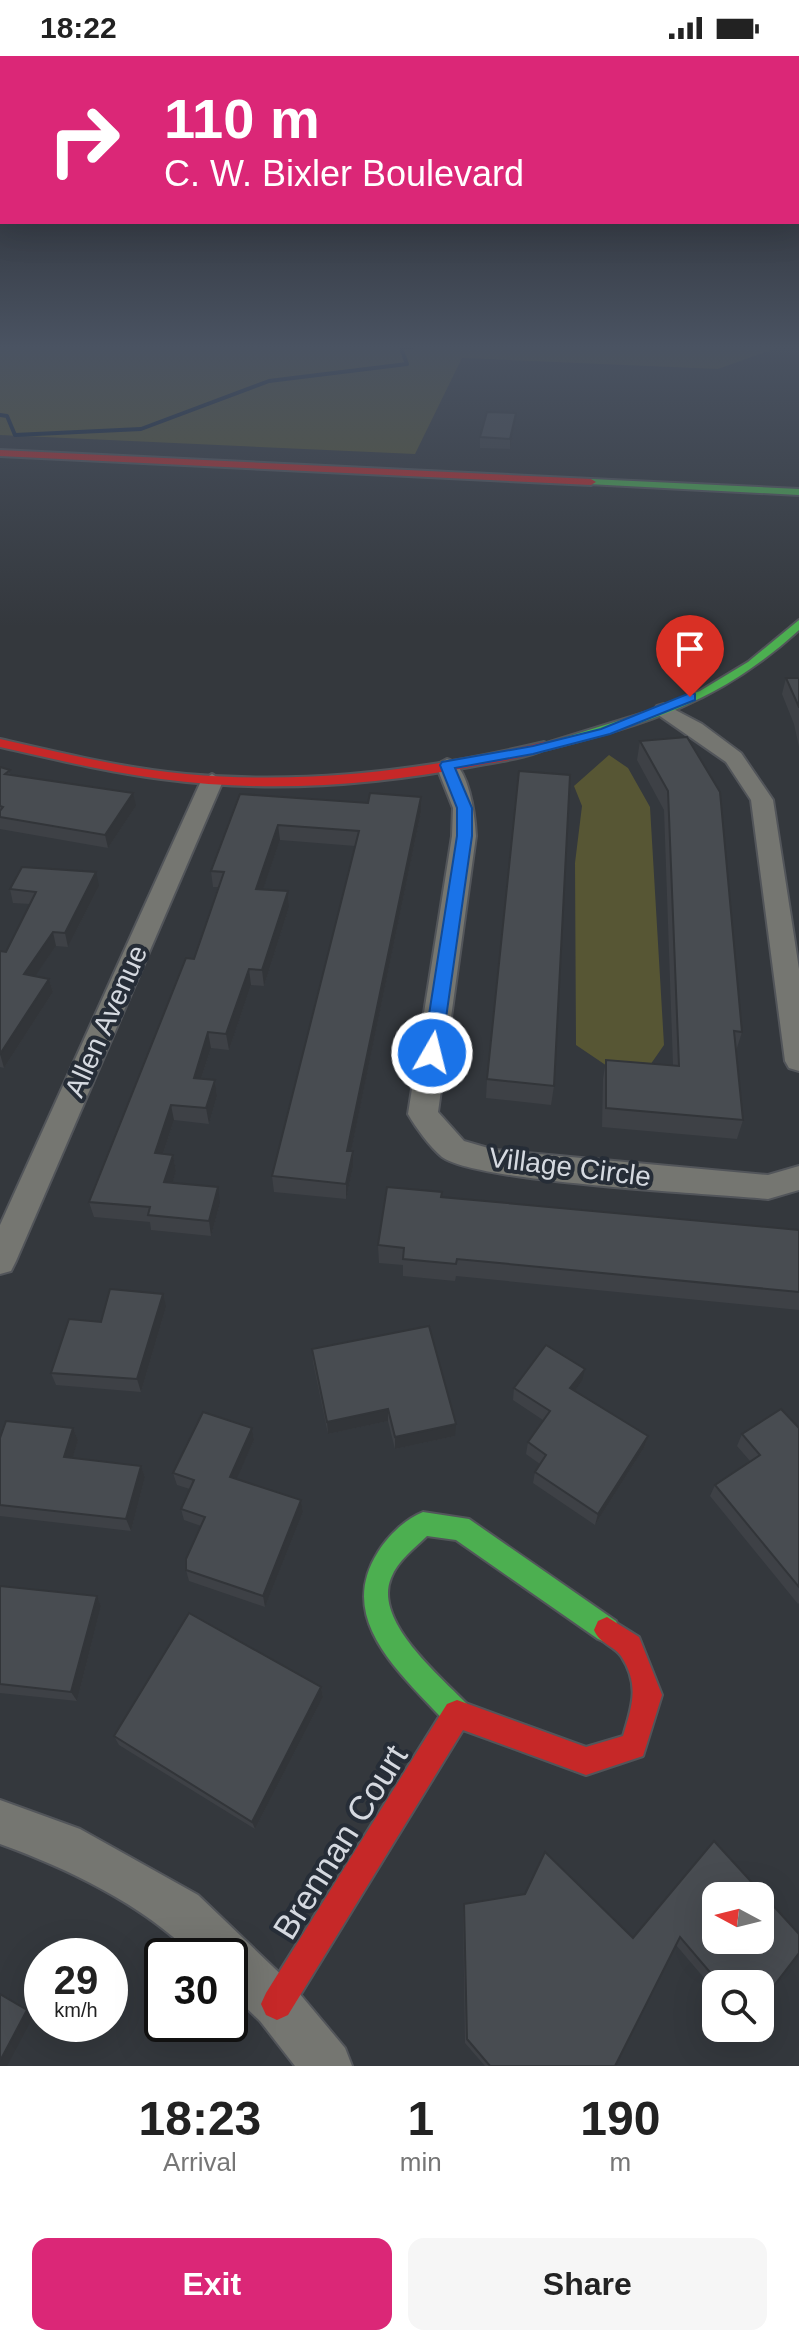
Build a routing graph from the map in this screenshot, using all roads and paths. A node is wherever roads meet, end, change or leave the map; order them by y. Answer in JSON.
{"nodes":[{"id":1,"x":0,"y":453,"type":"edge"},
{"id":2,"x":799,"y":492,"type":"edge"},
{"id":3,"x":799,"y":624,"type":"edge"},
{"id":4,"x":664,"y":710,"type":"junction"},
{"id":5,"x":0,"y":743,"type":"edge"},
{"id":6,"x":447,"y":765,"type":"junction"},
{"id":7,"x":212,"y":781,"type":"junction"},
{"id":8,"x":799,"y":1061,"type":"edge"},
{"id":9,"x":799,"y":1178,"type":"edge"},
{"id":10,"x":2,"y":1251,"type":"edge"},
{"id":11,"x":457,"y":1714,"type":"junction"},
{"id":12,"x":0,"y":1822,"type":"edge"},
{"id":13,"x":210,"y":1938,"type":"edge"},
{"id":14,"x":248,"y":1976,"type":"edge"},
{"id":15,"x":277,"y":2004,"type":"junction"},
{"id":16,"x":327,"y":2066,"type":"edge"}],
"edges":[{"from":1,"to":2,"type":"street"},
{"from":3,"to":4,"type":"street"},
{"from":4,"to":6,"type":"street"},
{"from":4,"to":8,"type":"street"},
{"from":5,"to":7,"type":"street"},
{"from":6,"to":7,"type":"street"},
{"from":6,"to":9,"type":"street","name":"Village Circle"},
{"from":7,"to":10,"type":"street","name":"Allen Avenue"},
{"from":11,"to":11,"type":"street"},
{"from":11,"to":15,"type":"street","name":"Brennan Court"},
{"from":12,"to":13,"type":"street"},
{"from":14,"to":15,"type":"street"},
{"from":15,"to":16,"type":"street"}]}
